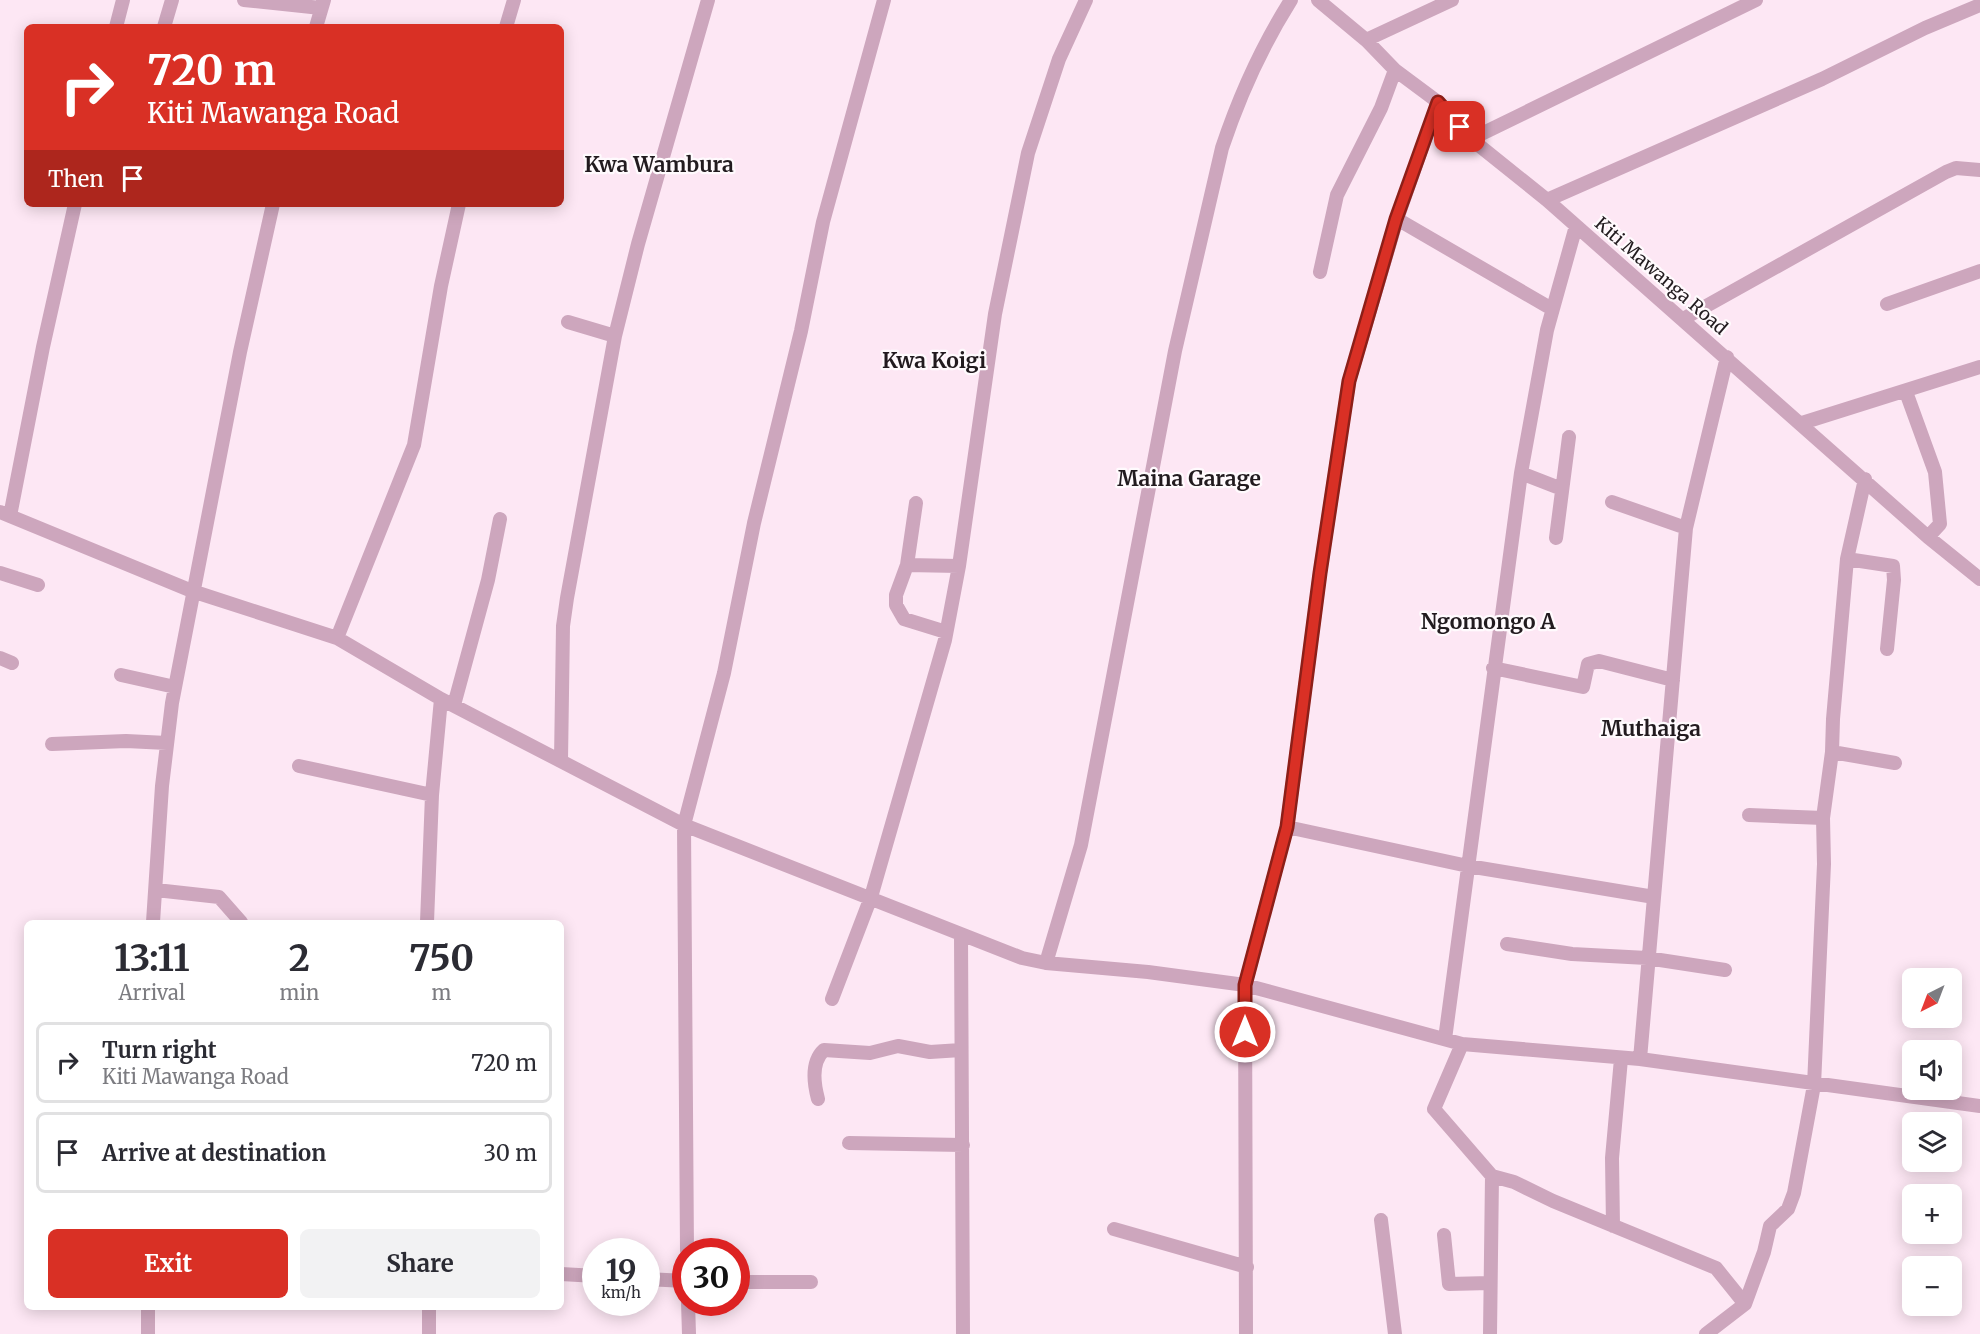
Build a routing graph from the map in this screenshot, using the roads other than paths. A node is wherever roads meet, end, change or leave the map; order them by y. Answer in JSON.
{"nodes":[{"id":1,"x":123,"y":0,"type":"edge"},
{"id":2,"x":172,"y":0,"type":"edge"},
{"id":3,"x":244,"y":0,"type":"edge"},
{"id":4,"x":514,"y":0,"type":"edge"},
{"id":5,"x":708,"y":0,"type":"edge"},
{"id":6,"x":884,"y":0,"type":"edge"},
{"id":7,"x":1086,"y":0,"type":"edge"},
{"id":8,"x":1291,"y":0,"type":"edge"},
{"id":9,"x":1318,"y":0,"type":"edge"},
{"id":10,"x":1452,"y":0,"type":"edge"},
{"id":11,"x":1755,"y":0,"type":"edge"},
{"id":12,"x":322,"y":4,"type":"edge"},
{"id":13,"x":1980,"y":5,"type":"edge"},
{"id":14,"x":117,"y":24,"type":"edge"},
{"id":15,"x":165,"y":24,"type":"edge"},
{"id":16,"x":317,"y":24,"type":"edge"},
{"id":17,"x":507,"y":24,"type":"edge"},
{"id":18,"x":1366,"y":40,"type":"junction"},
{"id":19,"x":1395,"y":70,"type":"junction"},
{"id":20,"x":1438,"y":102,"type":"junction"},
{"id":21,"x":1472,"y":139,"type":"junction"},
{"id":22,"x":1980,"y":170,"type":"edge"},
{"id":23,"x":1547,"y":200,"type":"junction"},
{"id":24,"x":74,"y":207,"type":"edge"},
{"id":25,"x":272,"y":207,"type":"edge"},
{"id":26,"x":458,"y":207,"type":"edge"},
{"id":27,"x":1396,"y":219,"type":"junction"},
{"id":28,"x":1575,"y":226,"type":"junction"},
{"id":29,"x":1980,"y":271,"type":"edge"},
{"id":30,"x":1320,"y":272,"type":"dead end"},
{"id":31,"x":1887,"y":304,"type":"dead end"},
{"id":32,"x":1552,"y":309,"type":"junction"},
{"id":33,"x":1683,"y":319,"type":"junction"},
{"id":34,"x":568,"y":322,"type":"dead end"},
{"id":35,"x":615,"y":336,"type":"junction"},
{"id":36,"x":1727,"y":357,"type":"junction"},
{"id":37,"x":1980,"y":367,"type":"edge"},
{"id":38,"x":1906,"y":392,"type":"junction"},
{"id":39,"x":1802,"y":423,"type":"junction"},
{"id":40,"x":1569,"y":437,"type":"dead end"},
{"id":41,"x":1521,"y":473,"type":"junction"},
{"id":42,"x":1865,"y":479,"type":"junction"},
{"id":43,"x":1562,"y":489,"type":"junction"},
{"id":44,"x":1612,"y":502,"type":"dead end"},
{"id":45,"x":916,"y":503,"type":"dead end"},
{"id":46,"x":5,"y":514,"type":"edge"},
{"id":47,"x":500,"y":519,"type":"dead end"},
{"id":48,"x":1686,"y":528,"type":"junction"},
{"id":49,"x":1928,"y":537,"type":"junction"},
{"id":50,"x":1556,"y":538,"type":"dead end"},
{"id":51,"x":1847,"y":559,"type":"junction"},
{"id":52,"x":1980,"y":562,"type":"edge"},
{"id":53,"x":907,"y":565,"type":"junction"},
{"id":54,"x":959,"y":566,"type":"junction"},
{"id":55,"x":1966,"y":569,"type":"junction"},
{"id":56,"x":0,"y":573,"type":"edge"},
{"id":57,"x":1980,"y":579,"type":"edge"},
{"id":58,"x":38,"y":585,"type":"dead end"},
{"id":59,"x":192,"y":591,"type":"junction"},
{"id":60,"x":946,"y":632,"type":"junction"},
{"id":61,"x":337,"y":638,"type":"junction"},
{"id":62,"x":1887,"y":649,"type":"dead end"},
{"id":63,"x":1493,"y":668,"type":"junction"},
{"id":64,"x":121,"y":675,"type":"dead end"},
{"id":65,"x":1673,"y":680,"type":"junction"},
{"id":66,"x":175,"y":687,"type":"junction"},
{"id":67,"x":441,"y":699,"type":"junction"},
{"id":68,"x":454,"y":705,"type":"junction"},
{"id":69,"x":167,"y":743,"type":"junction"},
{"id":70,"x":52,"y":744,"type":"dead end"},
{"id":71,"x":1832,"y":752,"type":"junction"},
{"id":72,"x":561,"y":760,"type":"junction"},
{"id":73,"x":1895,"y":763,"type":"dead end"},
{"id":74,"x":299,"y":766,"type":"dead end"},
{"id":75,"x":432,"y":795,"type":"junction"},
{"id":76,"x":1749,"y":815,"type":"dead end"},
{"id":77,"x":1823,"y":818,"type":"junction"},
{"id":78,"x":684,"y":825,"type":"junction"},
{"id":79,"x":1287,"y":827,"type":"junction"},
{"id":80,"x":1468,"y":866,"type":"junction"},
{"id":81,"x":156,"y":890,"type":"junction"},
{"id":82,"x":871,"y":897,"type":"junction"},
{"id":83,"x":1654,"y":897,"type":"junction"},
{"id":84,"x":153,"y":920,"type":"edge"},
{"id":85,"x":239,"y":920,"type":"edge"},
{"id":86,"x":427,"y":920,"type":"edge"},
{"id":87,"x":961,"y":935,"type":"junction"},
{"id":88,"x":1507,"y":944,"type":"dead end"},
{"id":89,"x":1647,"y":958,"type":"junction"},
{"id":90,"x":1046,"y":963,"type":"junction"},
{"id":91,"x":1725,"y":970,"type":"dead end"},
{"id":92,"x":1245,"y":985,"type":"junction"},
{"id":93,"x":832,"y":999,"type":"dead end"},
{"id":94,"x":1445,"y":1039,"type":"junction"},
{"id":95,"x":1462,"y":1044,"type":"junction"},
{"id":96,"x":961,"y":1050,"type":"junction"},
{"id":97,"x":1621,"y":1059,"type":"junction"},
{"id":98,"x":1640,"y":1059,"type":"junction"},
{"id":99,"x":1814,"y":1086,"type":"junction"},
{"id":100,"x":818,"y":1099,"type":"dead end"},
{"id":101,"x":1980,"y":1106,"type":"edge"},
{"id":102,"x":849,"y":1143,"type":"dead end"},
{"id":103,"x":963,"y":1145,"type":"junction"},
{"id":104,"x":1492,"y":1176,"type":"junction"},
{"id":105,"x":1380,"y":1220,"type":"dead end"},
{"id":106,"x":1612,"y":1226,"type":"junction"},
{"id":107,"x":1114,"y":1229,"type":"dead end"},
{"id":108,"x":1444,"y":1235,"type":"dead end"},
{"id":109,"x":687,"y":1238,"type":"edge"},
{"id":110,"x":1247,"y":1267,"type":"junction"},
{"id":111,"x":564,"y":1274,"type":"edge"},
{"id":112,"x":582,"y":1275,"type":"edge"},
{"id":113,"x":750,"y":1281,"type":"edge"},
{"id":114,"x":811,"y":1282,"type":"dead end"},
{"id":115,"x":1490,"y":1283,"type":"junction"},
{"id":116,"x":1745,"y":1304,"type":"junction"},
{"id":117,"x":148,"y":1310,"type":"edge"},
{"id":118,"x":429,"y":1310,"type":"edge"},
{"id":119,"x":688,"y":1316,"type":"edge"},
{"id":120,"x":148,"y":1334,"type":"edge"},
{"id":121,"x":429,"y":1334,"type":"edge"},
{"id":122,"x":689,"y":1334,"type":"edge"},
{"id":123,"x":963,"y":1334,"type":"edge"},
{"id":124,"x":1246,"y":1334,"type":"edge"},
{"id":125,"x":1395,"y":1334,"type":"edge"},
{"id":126,"x":1491,"y":1334,"type":"edge"},
{"id":127,"x":1706,"y":1334,"type":"edge"}],
"edges":[{"from":1,"to":14,"type":"street"},
{"from":2,"to":15,"type":"street"},
{"from":3,"to":12,"type":"street"},
{"from":4,"to":17,"type":"street"},
{"from":5,"to":35,"type":"street"},
{"from":6,"to":78,"type":"street"},
{"from":7,"to":54,"type":"street"},
{"from":8,"to":90,"type":"street"},
{"from":9,"to":18,"type":"street","name":"Kiti Mawanga Road"},
{"from":10,"to":18,"type":"street"},
{"from":11,"to":21,"type":"street"},
{"from":12,"to":16,"type":"street"},
{"from":13,"to":23,"type":"street"},
{"from":18,"to":19,"type":"street","name":"Kiti Mawanga Road"},
{"from":19,"to":20,"type":"street","name":"Kiti Mawanga Road"},
{"from":19,"to":30,"type":"street"},
{"from":20,"to":21,"type":"street","name":"Kiti Mawanga Road"},
{"from":20,"to":27,"type":"street"},
{"from":21,"to":23,"type":"street","name":"Kiti Mawanga Road"},
{"from":22,"to":33,"type":"street"},
{"from":23,"to":28,"type":"street","name":"Kiti Mawanga Road"},
{"from":24,"to":46,"type":"street"},
{"from":25,"to":59,"type":"street"},
{"from":26,"to":61,"type":"street"},
{"from":27,"to":32,"type":"street"},
{"from":27,"to":79,"type":"street"},
{"from":28,"to":32,"type":"street"},
{"from":28,"to":33,"type":"street","name":"Kiti Mawanga Road"},
{"from":29,"to":31,"type":"street"},
{"from":32,"to":41,"type":"street"},
{"from":33,"to":36,"type":"street","name":"Kiti Mawanga Road"},
{"from":34,"to":35,"type":"street"},
{"from":35,"to":72,"type":"street"},
{"from":36,"to":39,"type":"street","name":"Kiti Mawanga Road"},
{"from":36,"to":48,"type":"street"},
{"from":37,"to":38,"type":"street"},
{"from":38,"to":39,"type":"street"},
{"from":38,"to":49,"type":"street"},
{"from":39,"to":42,"type":"street","name":"Kiti Mawanga Road"},
{"from":40,"to":43,"type":"street"},
{"from":41,"to":43,"type":"street"},
{"from":41,"to":63,"type":"street"},
{"from":42,"to":49,"type":"street","name":"Kiti Mawanga Road"},
{"from":42,"to":51,"type":"street"},
{"from":43,"to":50,"type":"street"},
{"from":44,"to":48,"type":"street"},
{"from":45,"to":53,"type":"street"},
{"from":46,"to":59,"type":"street"},
{"from":47,"to":68,"type":"street"},
{"from":48,"to":65,"type":"street"},
{"from":49,"to":55,"type":"street","name":"Kiti Mawanga Road"},
{"from":51,"to":62,"type":"street"},
{"from":51,"to":71,"type":"street"},
{"from":52,"to":55,"type":"street"},
{"from":53,"to":54,"type":"street"},
{"from":53,"to":60,"type":"street"},
{"from":54,"to":60,"type":"street"},
{"from":55,"to":57,"type":"street","name":"Kiti Mawanga Road"},
{"from":56,"to":58,"type":"street"},
{"from":59,"to":61,"type":"street"},
{"from":59,"to":66,"type":"street"},
{"from":60,"to":82,"type":"street"},
{"from":61,"to":67,"type":"street"},
{"from":63,"to":65,"type":"street"},
{"from":63,"to":80,"type":"street"},
{"from":64,"to":66,"type":"street"},
{"from":65,"to":83,"type":"street"},
{"from":66,"to":69,"type":"street"},
{"from":67,"to":68,"type":"street"},
{"from":67,"to":75,"type":"street"},
{"from":68,"to":72,"type":"street"},
{"from":69,"to":70,"type":"street"},
{"from":69,"to":81,"type":"street"},
{"from":71,"to":73,"type":"street"},
{"from":71,"to":77,"type":"street"},
{"from":72,"to":78,"type":"street"},
{"from":74,"to":75,"type":"street"},
{"from":75,"to":86,"type":"street"},
{"from":76,"to":77,"type":"street"},
{"from":77,"to":99,"type":"street"},
{"from":78,"to":82,"type":"street"},
{"from":78,"to":109,"type":"street"},
{"from":79,"to":80,"type":"street"},
{"from":79,"to":92,"type":"street"},
{"from":80,"to":83,"type":"street"},
{"from":80,"to":94,"type":"street"},
{"from":81,"to":84,"type":"street"},
{"from":81,"to":85,"type":"street"},
{"from":82,"to":87,"type":"street"},
{"from":82,"to":93,"type":"street"},
{"from":83,"to":89,"type":"street"},
{"from":87,"to":90,"type":"street"},
{"from":87,"to":96,"type":"street"},
{"from":88,"to":89,"type":"street"},
{"from":89,"to":91,"type":"street"},
{"from":89,"to":98,"type":"street"},
{"from":90,"to":92,"type":"street"},
{"from":92,"to":94,"type":"street"},
{"from":92,"to":110,"type":"street"},
{"from":94,"to":95,"type":"street"},
{"from":95,"to":97,"type":"street"},
{"from":95,"to":104,"type":"street"},
{"from":96,"to":100,"type":"street"},
{"from":96,"to":103,"type":"street"},
{"from":97,"to":98,"type":"street"},
{"from":97,"to":106,"type":"street"},
{"from":98,"to":99,"type":"street"},
{"from":99,"to":101,"type":"street"},
{"from":99,"to":116,"type":"street"},
{"from":102,"to":103,"type":"street"},
{"from":103,"to":123,"type":"street"},
{"from":104,"to":106,"type":"street"},
{"from":104,"to":115,"type":"street"},
{"from":105,"to":125,"type":"street"},
{"from":106,"to":116,"type":"street"},
{"from":107,"to":110,"type":"street"},
{"from":108,"to":115,"type":"street"},
{"from":110,"to":124,"type":"street"},
{"from":111,"to":112,"type":"street"},
{"from":113,"to":114,"type":"street"},
{"from":115,"to":126,"type":"street"},
{"from":116,"to":127,"type":"street"},
{"from":117,"to":120,"type":"street"},
{"from":118,"to":121,"type":"street"},
{"from":119,"to":122,"type":"street"}]}
